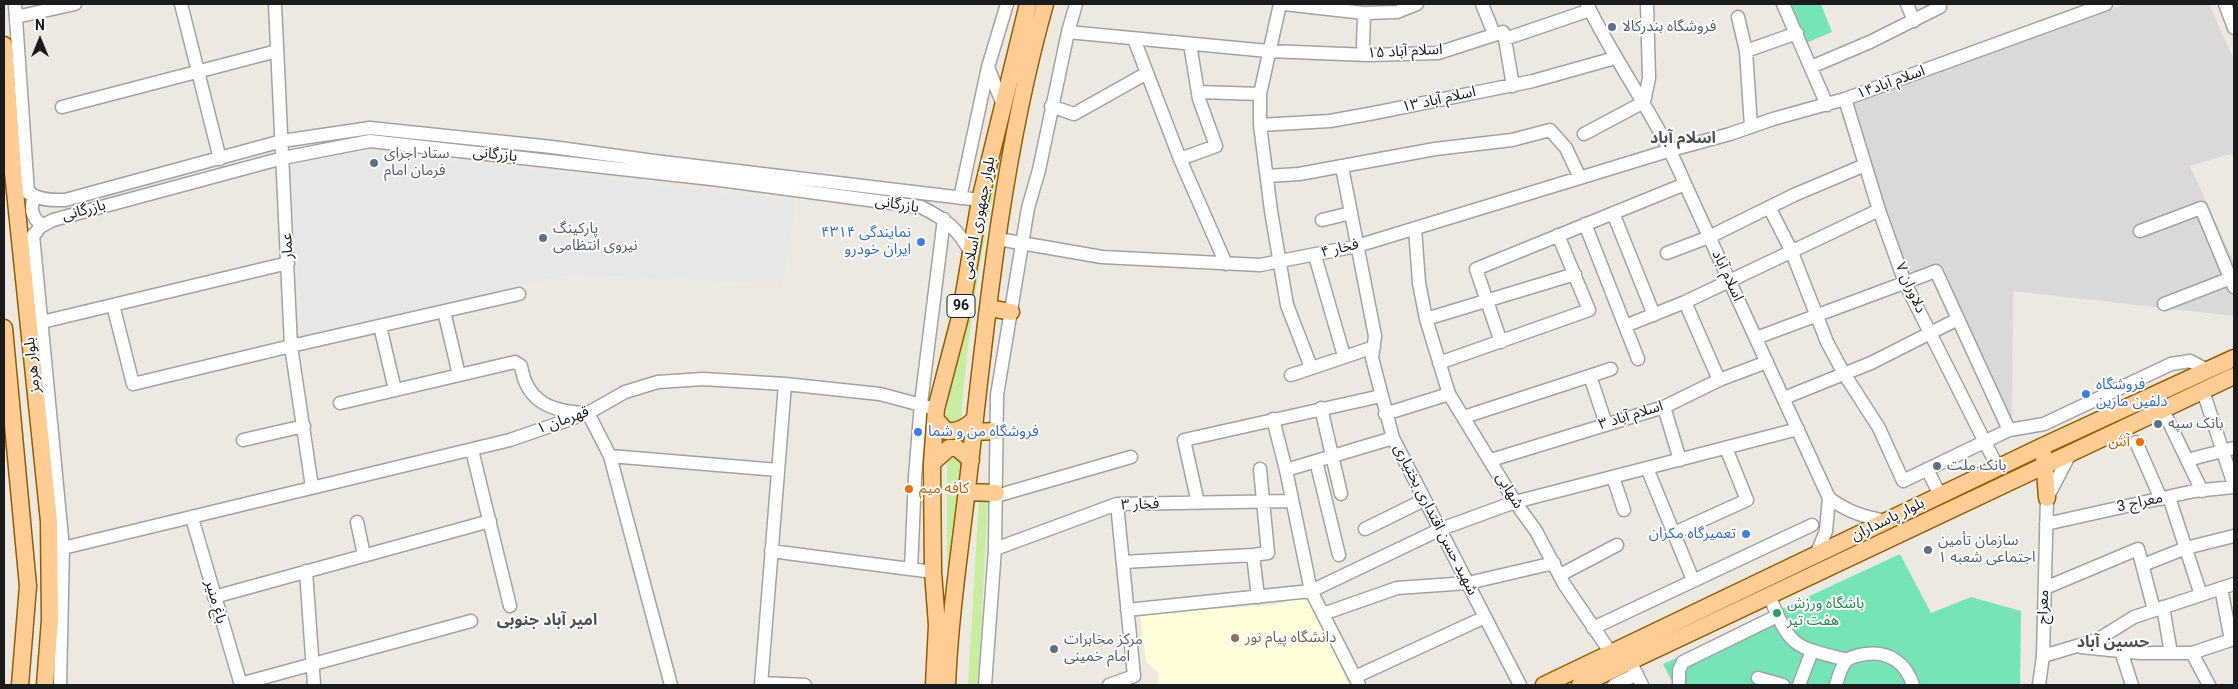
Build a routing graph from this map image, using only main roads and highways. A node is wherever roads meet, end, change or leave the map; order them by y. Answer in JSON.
{"nodes":[{"id":1,"x":1028,"y":4,"type":"edge"},
{"id":2,"x":1045,"y":4,"type":"edge"},
{"id":3,"x":4,"y":45,"type":"edge"},
{"id":4,"x":988,"y":308,"type":"junction"},
{"id":5,"x":1010,"y":312,"type":"road end"},
{"id":6,"x":4,"y":328,"type":"edge"},
{"id":7,"x":2234,"y":358,"type":"edge"},
{"id":8,"x":2234,"y":376,"type":"edge"},
{"id":9,"x":936,"y":415,"type":"junction"},
{"id":10,"x":973,"y":426,"type":"junction"},
{"id":11,"x":997,"y":431,"type":"road end"},
{"id":12,"x":2044,"y":446,"type":"junction"},
{"id":13,"x":971,"y":460,"type":"junction"},
{"id":14,"x":932,"y":463,"type":"junction"},
{"id":15,"x":2045,"y":465,"type":"junction"},
{"id":16,"x":967,"y":492,"type":"junction"},
{"id":17,"x":996,"y":494,"type":"road end"},
{"id":18,"x":2047,"y":498,"type":"road end"},
{"id":19,"x":953,"y":609,"type":"junction"},
{"id":20,"x":935,"y":612,"type":"junction"},
{"id":21,"x":1636,"y":674,"type":"edge"},
{"id":22,"x":20,"y":685,"type":"edge"},
{"id":23,"x":45,"y":685,"type":"edge"},
{"id":24,"x":927,"y":685,"type":"edge"},
{"id":25,"x":934,"y":685,"type":"edge"},
{"id":26,"x":947,"y":685,"type":"edge"},
{"id":27,"x":955,"y":685,"type":"edge"},
{"id":28,"x":1544,"y":685,"type":"edge"},
{"id":29,"x":1580,"y":685,"type":"edge"}],
"edges":[{"from":1,"to":9,"type":"main road","name":"بلوار جمهوری اسلامی","number":"96"},
{"from":2,"to":4,"type":"main road","name":"بلوار جمهوری اسلامی","number":"96"},
{"from":3,"to":23,"type":"main road","name":"بلوار هرمز"},
{"from":4,"to":5,"type":"main road"},
{"from":4,"to":10,"type":"main road","name":"بلوار جمهوری اسلامی","number":"96"},
{"from":6,"to":22,"type":"main road","name":"بلوار هرمز"},
{"from":7,"to":12,"type":"main road","name":"بلوار پاسداران"},
{"from":8,"to":15,"type":"main road","name":"بلوار پاسداران"},
{"from":9,"to":10,"type":"main road"},
{"from":9,"to":14,"type":"main road","name":"بلوار جمهوری اسلامی","number":"96"},
{"from":10,"to":11,"type":"main road"},
{"from":10,"to":13,"type":"main road","name":"بلوار جمهوری اسلامی","number":"96"},
{"from":12,"to":15,"type":"main road"},
{"from":12,"to":28,"type":"main road","name":"بلوار پاسداران"},
{"from":13,"to":14,"type":"main road"},
{"from":13,"to":16,"type":"main road","name":"بلوار جمهوری اسلامی","number":"96"},
{"from":14,"to":20,"type":"main road","name":"بلوار جمهوری اسلامی","number":"96"},
{"from":15,"to":18,"type":"main road"},
{"from":15,"to":21,"type":"main road","name":"بلوار پاسداران"},
{"from":16,"to":17,"type":"main road"},
{"from":16,"to":19,"type":"main road","name":"بلوار جمهوری اسلامی","number":"96"},
{"from":19,"to":26,"type":"main road","number":"96"},
{"from":19,"to":27,"type":"main road"},
{"from":20,"to":24,"type":"main road","number":"96"},
{"from":20,"to":25,"type":"main road","name":"بلوار جمهوری اسلامی"},
{"from":21,"to":29,"type":"main road","name":"بلوار پاسداران"}]}
